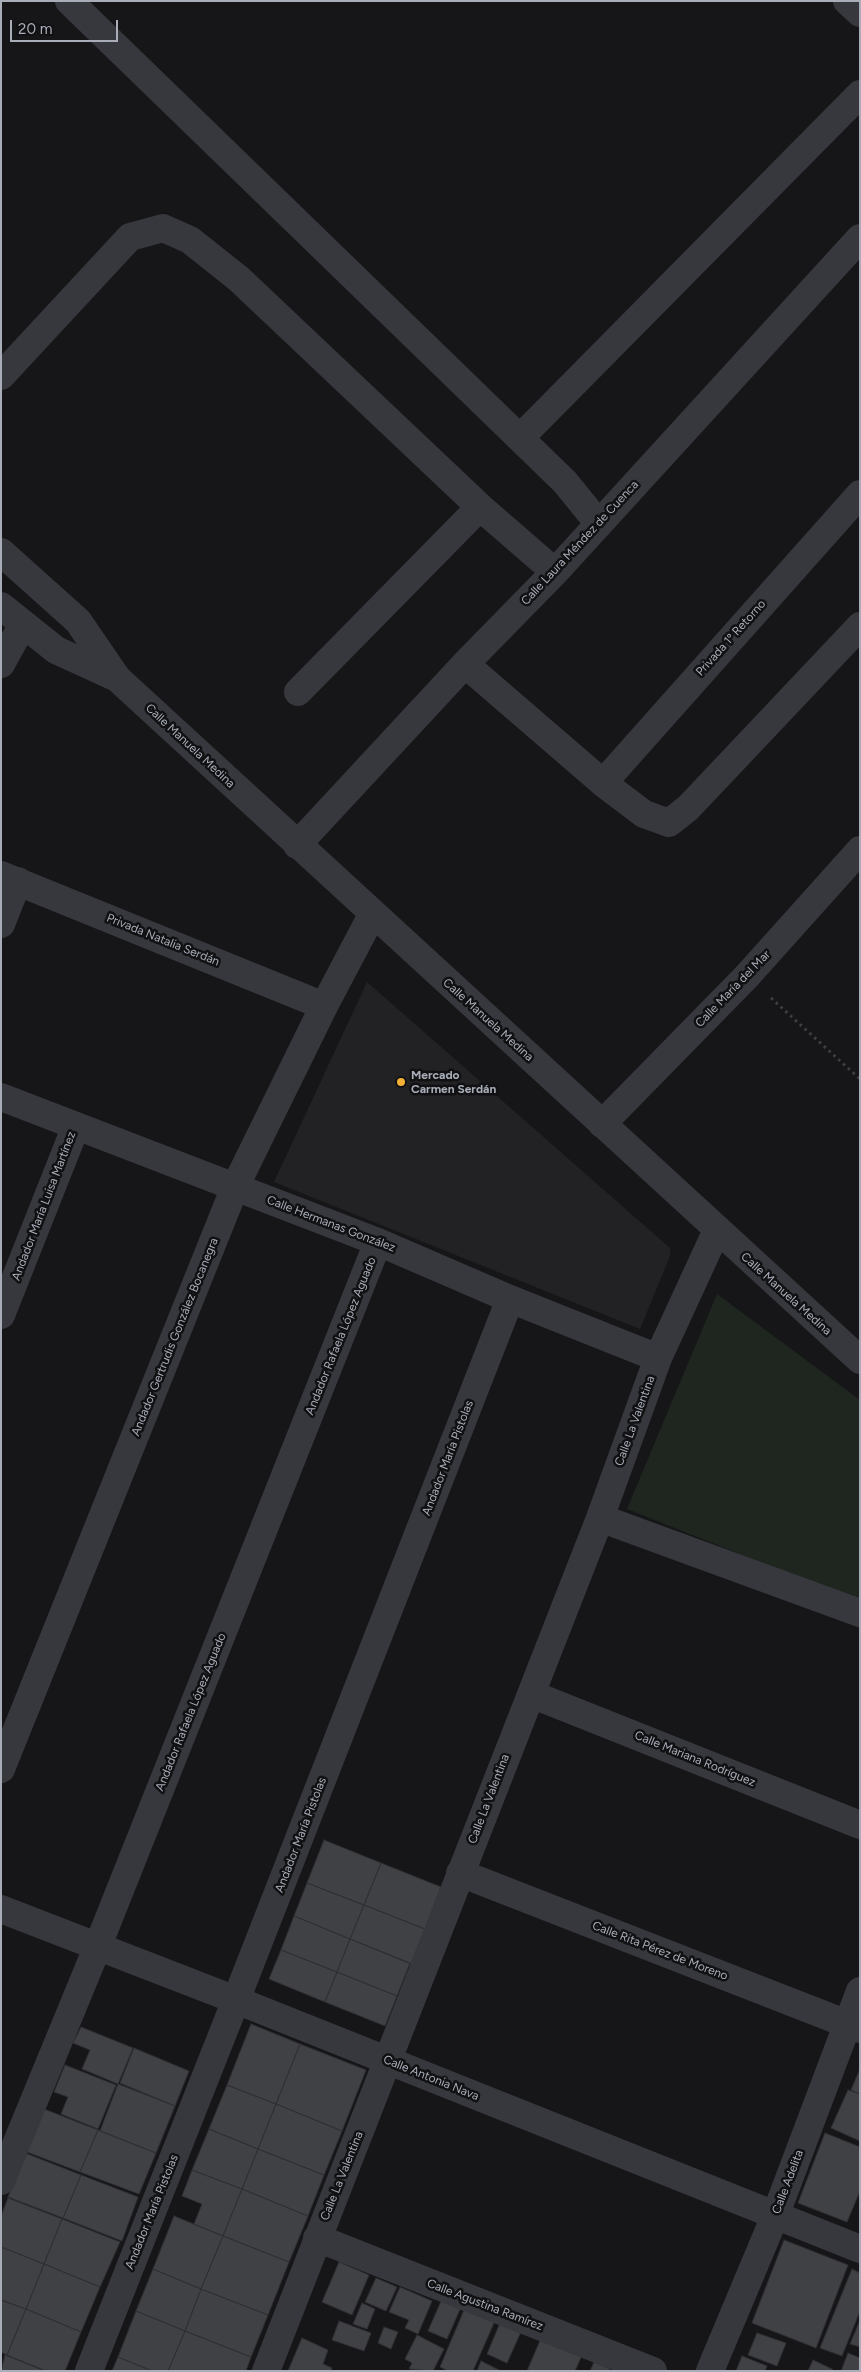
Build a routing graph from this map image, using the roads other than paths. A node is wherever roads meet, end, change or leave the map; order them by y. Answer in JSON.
{"nodes":[{"id":1,"x":69,"y":1,"type":"edge"},
{"id":2,"x":847,"y":1,"type":"edge"},
{"id":3,"x":860,"y":13,"type":"edge"},
{"id":4,"x":860,"y":94,"type":"edge"},
{"id":5,"x":860,"y":238,"type":"edge"},
{"id":6,"x":1,"y":376,"type":"edge"},
{"id":7,"x":520,"y":438,"type":"junction"},
{"id":8,"x":860,"y":494,"type":"edge"},
{"id":9,"x":480,"y":507,"type":"junction"},
{"id":10,"x":599,"y":524,"type":"junction"},
{"id":11,"x":1,"y":552,"type":"edge"},
{"id":12,"x":555,"y":572,"type":"junction"},
{"id":13,"x":1,"y":606,"type":"edge"},
{"id":14,"x":23,"y":624,"type":"junction"},
{"id":15,"x":860,"y":626,"type":"edge"},
{"id":16,"x":1,"y":664,"type":"edge"},
{"id":17,"x":465,"y":664,"type":"junction"},
{"id":18,"x":117,"y":678,"type":"junction"},
{"id":19,"x":298,"y":692,"type":"dead end"},
{"id":20,"x":603,"y":783,"type":"junction"},
{"id":21,"x":297,"y":845,"type":"junction"},
{"id":22,"x":860,"y":850,"type":"edge"},
{"id":23,"x":10,"y":878,"type":"edge"},
{"id":24,"x":372,"y":915,"type":"junction"},
{"id":25,"x":1,"y":924,"type":"edge"},
{"id":26,"x":324,"y":1006,"type":"junction"},
{"id":27,"x":1,"y":1097,"type":"edge"},
{"id":28,"x":602,"y":1124,"type":"junction"},
{"id":29,"x":76,"y":1126,"type":"junction"},
{"id":30,"x":235,"y":1187,"type":"junction"},
{"id":31,"x":717,"y":1230,"type":"junction"},
{"id":32,"x":378,"y":1242,"type":"junction"},
{"id":33,"x":510,"y":1299,"type":"junction"},
{"id":34,"x":1,"y":1315,"type":"edge"},
{"id":35,"x":658,"y":1358,"type":"junction"},
{"id":36,"x":860,"y":1360,"type":"edge"},
{"id":37,"x":600,"y":1518,"type":"junction"},
{"id":38,"x":860,"y":1613,"type":"edge"},
{"id":39,"x":530,"y":1694,"type":"junction"},
{"id":40,"x":1,"y":1769,"type":"edge"},
{"id":41,"x":860,"y":1825,"type":"edge"},
{"id":42,"x":460,"y":1873,"type":"junction"},
{"id":43,"x":1,"y":1909,"type":"edge"},
{"id":44,"x":97,"y":1948,"type":"junction"},
{"id":45,"x":860,"y":1991,"type":"edge"},
{"id":46,"x":236,"y":2000,"type":"junction"},
{"id":47,"x":853,"y":2026,"type":"edge"},
{"id":48,"x":389,"y":2060,"type":"junction"},
{"id":49,"x":1,"y":2181,"type":"edge"},
{"id":50,"x":775,"y":2216,"type":"junction"},
{"id":51,"x":316,"y":2238,"type":"junction"},
{"id":52,"x":860,"y":2249,"type":"edge"},
{"id":53,"x":89,"y":2371,"type":"edge"},
{"id":54,"x":266,"y":2371,"type":"edge"},
{"id":55,"x":653,"y":2371,"type":"edge"},
{"id":56,"x":710,"y":2371,"type":"edge"}],
"edges":[{"from":1,"to":7,"type":"street"},
{"from":2,"to":3,"type":"street"},
{"from":4,"to":7,"type":"street"},
{"from":5,"to":10,"type":"street","name":"Calle Laura Méndez de Cuenca"},
{"from":6,"to":9,"type":"street"},
{"from":7,"to":10,"type":"street"},
{"from":8,"to":20,"type":"street","name":"Privada 1º Retorno"},
{"from":9,"to":12,"type":"street"},
{"from":9,"to":19,"type":"street"},
{"from":10,"to":12,"type":"street","name":"Calle Laura Méndez de Cuenca"},
{"from":11,"to":18,"type":"street"},
{"from":12,"to":17,"type":"street","name":"Calle Laura Méndez de Cuenca"},
{"from":13,"to":14,"type":"street"},
{"from":14,"to":16,"type":"street"},
{"from":14,"to":18,"type":"street"},
{"from":15,"to":20,"type":"street"},
{"from":17,"to":20,"type":"street"},
{"from":17,"to":21,"type":"street","name":"Calle Laura Méndez de Cuenca"},
{"from":18,"to":21,"type":"street","name":"Calle Manuela Medina"},
{"from":21,"to":24,"type":"street","name":"Calle Manuela Medina"},
{"from":22,"to":28,"type":"street","name":"Calle María del Mar"},
{"from":23,"to":25,"type":"street"},
{"from":23,"to":26,"type":"street","name":"Privada Natalia Serdán"},
{"from":24,"to":26,"type":"street","name":"Andador Gertrudis González Bocanegra"},
{"from":24,"to":28,"type":"street","name":"Calle Manuela Medina"},
{"from":26,"to":30,"type":"street","name":"Andador Gertrudis González Bocanegra"},
{"from":27,"to":29,"type":"street","name":"Calle Hermanas González"},
{"from":28,"to":31,"type":"street","name":"Calle Manuela Medina"},
{"from":29,"to":30,"type":"street","name":"Calle Hermanas González"},
{"from":29,"to":34,"type":"street","name":"Andador María Luisa Martínez"},
{"from":30,"to":32,"type":"street","name":"Calle Hermanas González"},
{"from":30,"to":40,"type":"street","name":"Andador Gertrudis González Bocanegra"},
{"from":31,"to":35,"type":"street","name":"Calle La Valentina"},
{"from":31,"to":36,"type":"street","name":"Calle Manuela Medina"},
{"from":32,"to":33,"type":"street","name":"Calle Hermanas González"},
{"from":32,"to":44,"type":"street","name":"Andador Rafaela López Aguado"},
{"from":33,"to":35,"type":"street","name":"Calle Hermanas González"},
{"from":33,"to":46,"type":"street","name":"Andador María Pistolas"},
{"from":35,"to":37,"type":"street","name":"Calle La Valentina"},
{"from":37,"to":38,"type":"street"},
{"from":37,"to":39,"type":"street","name":"Calle La Valentina"},
{"from":39,"to":41,"type":"street","name":"Calle Mariana Rodríguez"},
{"from":39,"to":42,"type":"street","name":"Calle La Valentina"},
{"from":42,"to":47,"type":"street","name":"Calle Rita Pérez de Moreno"},
{"from":42,"to":48,"type":"street","name":"Calle La Valentina"},
{"from":43,"to":44,"type":"street","name":"Calle Antonia Nava"},
{"from":44,"to":46,"type":"street","name":"Calle Antonia Nava"},
{"from":44,"to":49,"type":"street","name":"Andador Rafaela López Aguado"},
{"from":45,"to":47,"type":"street","name":"Calle Adelita"},
{"from":46,"to":48,"type":"street","name":"Calle Antonia Nava"},
{"from":46,"to":53,"type":"street","name":"Andador María Pistolas"},
{"from":47,"to":50,"type":"street","name":"Calle Adelita"},
{"from":48,"to":50,"type":"street","name":"Calle Antonia Nava"},
{"from":48,"to":51,"type":"street","name":"Calle La Valentina"},
{"from":50,"to":52,"type":"street","name":"Calle Antonia Nava"},
{"from":50,"to":56,"type":"street","name":"Calle Adelita"},
{"from":51,"to":54,"type":"street","name":"Calle La Valentina"},
{"from":51,"to":55,"type":"street","name":"Calle Agustina Ramírez"}]}
